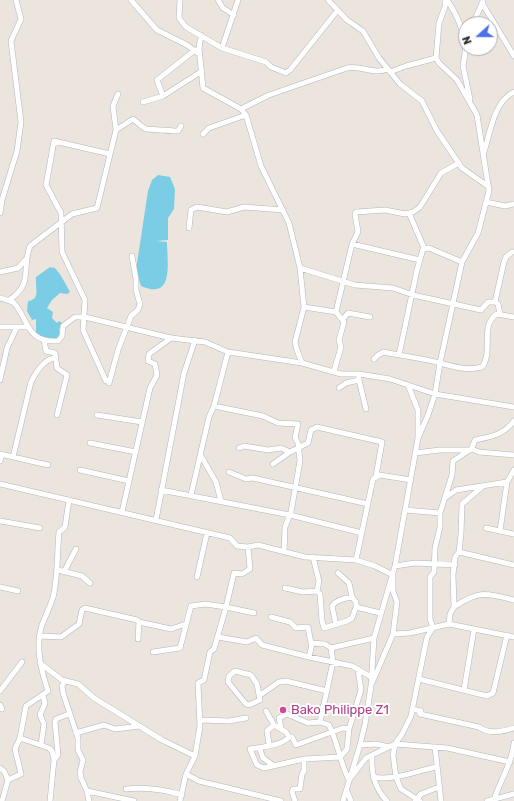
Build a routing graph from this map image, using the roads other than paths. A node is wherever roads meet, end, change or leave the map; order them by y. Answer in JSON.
{"nodes":[{"id":1,"x":16,"y":0,"type":"edge"},
{"id":2,"x":131,"y":0,"type":"edge"},
{"id":3,"x":180,"y":0,"type":"edge"},
{"id":4,"x":218,"y":0,"type":"edge"},
{"id":5,"x":238,"y":0,"type":"edge"},
{"id":6,"x":328,"y":0,"type":"edge"},
{"id":7,"x":446,"y":0,"type":"edge"},
{"id":8,"x":482,"y":1,"type":"edge"},
{"id":9,"x":337,"y":11,"type":"junction"},
{"id":10,"x":234,"y":15,"type":"junction"},
{"id":11,"x":476,"y":16,"type":"edge"},
{"id":12,"x":458,"y":17,"type":"edge"},
{"id":13,"x":201,"y":35,"type":"junction"},
{"id":14,"x":222,"y":48,"type":"junction"},
{"id":15,"x":197,"y":52,"type":"junction"},
{"id":16,"x":465,"y":56,"type":"edge"},
{"id":17,"x":514,"y":56,"type":"edge"},
{"id":18,"x":436,"y":58,"type":"junction"},
{"id":19,"x":389,"y":70,"type":"junction"},
{"id":20,"x":202,"y":71,"type":"junction"},
{"id":21,"x":514,"y":92,"type":"edge"},
{"id":22,"x":118,"y":94,"type":"dead end"},
{"id":23,"x":163,"y":96,"type":"junction"},
{"id":24,"x":143,"y":102,"type":"dead end"},
{"id":25,"x":472,"y":104,"type":"junction"},
{"id":26,"x":241,"y":110,"type":"junction"},
{"id":27,"x":246,"y":115,"type":"junction"},
{"id":28,"x":181,"y":126,"type":"dead end"},
{"id":29,"x":116,"y":130,"type":"junction"},
{"id":30,"x":203,"y":134,"type":"dead end"},
{"id":31,"x":110,"y":154,"type":"junction"},
{"id":32,"x":482,"y":155,"type":"junction"},
{"id":33,"x":459,"y":163,"type":"junction"},
{"id":34,"x":489,"y":187,"type":"junction"},
{"id":35,"x":486,"y":202,"type":"junction"},
{"id":36,"x":514,"y":204,"type":"edge"},
{"id":37,"x":283,"y":210,"type":"junction"},
{"id":38,"x":0,"y":213,"type":"edge"},
{"id":39,"x":409,"y":213,"type":"junction"},
{"id":40,"x":63,"y":222,"type":"junction"},
{"id":41,"x":189,"y":228,"type":"dead end"},
{"id":42,"x":352,"y":244,"type":"junction"},
{"id":43,"x":424,"y":248,"type":"junction"},
{"id":44,"x":512,"y":252,"type":"dead end"},
{"id":45,"x":132,"y":256,"type":"dead end"},
{"id":46,"x":28,"y":258,"type":"junction"},
{"id":47,"x":420,"y":260,"type":"junction"},
{"id":48,"x":462,"y":262,"type":"junction"},
{"id":49,"x":300,"y":268,"type":"junction"},
{"id":50,"x":0,"y":272,"type":"edge"},
{"id":51,"x":343,"y":281,"type":"junction"},
{"id":52,"x":413,"y":295,"type":"junction"},
{"id":53,"x":0,"y":298,"type":"edge"},
{"id":54,"x":9,"y":300,"type":"junction"},
{"id":55,"x":495,"y":302,"type":"junction"},
{"id":56,"x":452,"y":304,"type":"junction"},
{"id":57,"x":304,"y":307,"type":"junction"},
{"id":58,"x":336,"y":312,"type":"junction"},
{"id":59,"x":500,"y":314,"type":"junction"},
{"id":60,"x":85,"y":317,"type":"junction"},
{"id":61,"x":370,"y":317,"type":"dead end"},
{"id":62,"x":514,"y":317,"type":"edge"},
{"id":63,"x":343,"y":319,"type":"junction"},
{"id":64,"x":0,"y":327,"type":"edge"},
{"id":65,"x":17,"y":327,"type":"junction"},
{"id":66,"x":27,"y":327,"type":"junction"},
{"id":67,"x":127,"y":327,"type":"junction"},
{"id":68,"x":172,"y":338,"type":"junction"},
{"id":69,"x":44,"y":340,"type":"junction"},
{"id":70,"x":195,"y":340,"type":"junction"},
{"id":71,"x":228,"y":352,"type":"junction"},
{"id":72,"x":399,"y":355,"type":"junction"},
{"id":73,"x":56,"y":358,"type":"junction"},
{"id":74,"x":374,"y":359,"type":"dead end"},
{"id":75,"x":302,"y":362,"type":"junction"},
{"id":76,"x":440,"y":363,"type":"junction"},
{"id":77,"x":334,"y":371,"type":"junction"},
{"id":78,"x":359,"y":374,"type":"junction"},
{"id":79,"x":0,"y":380,"type":"edge"},
{"id":80,"x":359,"y":380,"type":"junction"},
{"id":81,"x":408,"y":385,"type":"junction"},
{"id":82,"x":339,"y":388,"type":"dead end"},
{"id":83,"x":435,"y":394,"type":"junction"},
{"id":84,"x":214,"y":406,"type":"junction"},
{"id":85,"x":514,"y":407,"type":"edge"},
{"id":86,"x":366,"y":408,"type":"dead end"},
{"id":87,"x":98,"y":414,"type":"dead end"},
{"id":88,"x":57,"y":415,"type":"dead end"},
{"id":89,"x":142,"y":422,"type":"junction"},
{"id":90,"x":514,"y":422,"type":"edge"},
{"id":91,"x":418,"y":438,"type":"junction"},
{"id":92,"x":90,"y":443,"type":"dead end"},
{"id":93,"x":240,"y":448,"type":"dead end"},
{"id":94,"x":298,"y":448,"type":"junction"},
{"id":95,"x":470,"y":450,"type":"junction"},
{"id":96,"x":136,"y":452,"type":"junction"},
{"id":97,"x":290,"y":452,"type":"junction"},
{"id":98,"x":415,"y":453,"type":"junction"},
{"id":99,"x":1,"y":454,"type":"edge"},
{"id":100,"x":514,"y":455,"type":"edge"},
{"id":101,"x":201,"y":456,"type":"junction"},
{"id":102,"x":13,"y":457,"type":"junction"},
{"id":103,"x":0,"y":461,"type":"edge"},
{"id":104,"x":273,"y":464,"type":"dead end"},
{"id":105,"x":48,"y":465,"type":"dead end"},
{"id":106,"x":80,"y":470,"type":"dead end"},
{"id":107,"x":514,"y":470,"type":"edge"},
{"id":108,"x":229,"y":472,"type":"dead end"},
{"id":109,"x":376,"y":476,"type":"junction"},
{"id":110,"x":411,"y":480,"type":"junction"},
{"id":111,"x":129,"y":481,"type":"junction"},
{"id":112,"x":507,"y":482,"type":"junction"},
{"id":113,"x":0,"y":484,"type":"edge"},
{"id":114,"x":484,"y":486,"type":"junction"},
{"id":115,"x":294,"y":489,"type":"junction"},
{"id":116,"x":161,"y":490,"type":"junction"},
{"id":117,"x":191,"y":495,"type":"junction"},
{"id":118,"x":444,"y":498,"type":"junction"},
{"id":119,"x":69,"y":500,"type":"junction"},
{"id":120,"x":221,"y":501,"type":"junction"},
{"id":121,"x":368,"y":504,"type":"junction"},
{"id":122,"x":405,"y":510,"type":"junction"},
{"id":123,"x":122,"y":512,"type":"junction"},
{"id":124,"x":440,"y":513,"type":"junction"},
{"id":125,"x":290,"y":515,"type":"junction"},
{"id":126,"x":156,"y":520,"type":"junction"},
{"id":127,"x":0,"y":521,"type":"edge"},
{"id":128,"x":40,"y":528,"type":"dead end"},
{"id":129,"x":486,"y":528,"type":"dead end"},
{"id":130,"x":500,"y":531,"type":"junction"},
{"id":131,"x":207,"y":533,"type":"junction"},
{"id":132,"x":362,"y":533,"type":"junction"},
{"id":133,"x":514,"y":534,"type":"edge"},
{"id":134,"x":248,"y":547,"type":"junction"},
{"id":135,"x":76,"y":549,"type":"dead end"},
{"id":136,"x":284,"y":552,"type":"junction"},
{"id":137,"x":459,"y":552,"type":"junction"},
{"id":138,"x":312,"y":557,"type":"junction"},
{"id":139,"x":356,"y":560,"type":"junction"},
{"id":140,"x":435,"y":564,"type":"junction"},
{"id":141,"x":455,"y":565,"type":"junction"},
{"id":142,"x":514,"y":565,"type":"edge"},
{"id":143,"x":395,"y":566,"type":"junction"},
{"id":144,"x":58,"y":570,"type":"junction"},
{"id":145,"x":64,"y":572,"type":"junction"},
{"id":146,"x":338,"y":572,"type":"dead end"},
{"id":147,"x":392,"y":575,"type":"junction"},
{"id":148,"x":197,"y":577,"type":"dead end"},
{"id":149,"x":90,"y":583,"type":"dead end"},
{"id":150,"x":0,"y":587,"type":"edge"},
{"id":151,"x":285,"y":588,"type":"dead end"},
{"id":152,"x":18,"y":591,"type":"dead end"},
{"id":153,"x":317,"y":591,"type":"junction"},
{"id":154,"x":352,"y":597,"type":"junction"},
{"id":155,"x":514,"y":600,"type":"edge"},
{"id":156,"x":226,"y":607,"type":"junction"},
{"id":157,"x":356,"y":607,"type":"junction"},
{"id":158,"x":454,"y":607,"type":"junction"},
{"id":159,"x":254,"y":613,"type":"dead end"},
{"id":160,"x":380,"y":613,"type":"junction"},
{"id":161,"x":271,"y":617,"type":"dead end"},
{"id":162,"x":139,"y":622,"type":"junction"},
{"id":163,"x":186,"y":624,"type":"junction"},
{"id":164,"x":449,"y":624,"type":"junction"},
{"id":165,"x":336,"y":625,"type":"junction"},
{"id":166,"x":433,"y":628,"type":"junction"},
{"id":167,"x":474,"y":629,"type":"junction"},
{"id":168,"x":393,"y":634,"type":"junction"},
{"id":169,"x":507,"y":635,"type":"junction"},
{"id":170,"x":40,"y":636,"type":"junction"},
{"id":171,"x":514,"y":636,"type":"edge"},
{"id":172,"x":218,"y":637,"type":"junction"},
{"id":173,"x":374,"y":638,"type":"junction"},
{"id":174,"x":138,"y":639,"type":"dead end"},
{"id":175,"x":312,"y":644,"type":"junction"},
{"id":176,"x":331,"y":648,"type":"junction"},
{"id":177,"x":153,"y":652,"type":"dead end"},
{"id":178,"x":309,"y":657,"type":"junction"},
{"id":179,"x":22,"y":662,"type":"dead end"},
{"id":180,"x":40,"y":662,"type":"junction"},
{"id":181,"x":333,"y":662,"type":"junction"},
{"id":182,"x":358,"y":669,"type":"junction"},
{"id":183,"x":371,"y":676,"type":"junction"},
{"id":184,"x":419,"y":680,"type":"junction"},
{"id":185,"x":65,"y":682,"type":"junction"},
{"id":186,"x":371,"y":686,"type":"junction"},
{"id":187,"x":464,"y":690,"type":"junction"},
{"id":188,"x":327,"y":691,"type":"junction"},
{"id":189,"x":0,"y":692,"type":"edge"},
{"id":190,"x":260,"y":695,"type":"junction"},
{"id":191,"x":43,"y":696,"type":"junction"},
{"id":192,"x":412,"y":709,"type":"junction"},
{"id":193,"x":266,"y":711,"type":"dead end"},
{"id":194,"x":69,"y":714,"type":"junction"},
{"id":195,"x":246,"y":718,"type":"dead end"},
{"id":196,"x":200,"y":720,"type":"junction"},
{"id":197,"x":320,"y":722,"type":"junction"},
{"id":198,"x":274,"y":725,"type":"junction"},
{"id":199,"x":140,"y":726,"type":"junction"},
{"id":200,"x":281,"y":728,"type":"junction"},
{"id":201,"x":514,"y":728,"type":"edge"},
{"id":202,"x":349,"y":729,"type":"junction"},
{"id":203,"x":332,"y":731,"type":"junction"},
{"id":204,"x":76,"y":733,"type":"junction"},
{"id":205,"x":288,"y":737,"type":"junction"},
{"id":206,"x":20,"y":738,"type":"junction"},
{"id":207,"x":514,"y":743,"type":"edge"},
{"id":208,"x":269,"y":744,"type":"junction"},
{"id":209,"x":395,"y":744,"type":"junction"},
{"id":210,"x":41,"y":745,"type":"junction"},
{"id":211,"x":360,"y":745,"type":"junction"},
{"id":212,"x":259,"y":747,"type":"junction"},
{"id":213,"x":389,"y":747,"type":"junction"},
{"id":214,"x":435,"y":747,"type":"junction"},
{"id":215,"x":514,"y":751,"type":"edge"},
{"id":216,"x":372,"y":755,"type":"junction"},
{"id":217,"x":195,"y":756,"type":"junction"},
{"id":218,"x":340,"y":756,"type":"junction"},
{"id":219,"x":54,"y":760,"type":"junction"},
{"id":220,"x":304,"y":760,"type":"junction"},
{"id":221,"x":510,"y":762,"type":"junction"},
{"id":222,"x":273,"y":765,"type":"junction"},
{"id":223,"x":436,"y":767,"type":"junction"},
{"id":224,"x":0,"y":768,"type":"edge"},
{"id":225,"x":186,"y":774,"type":"junction"},
{"id":226,"x":373,"y":777,"type":"junction"},
{"id":227,"x":396,"y":777,"type":"junction"},
{"id":228,"x":8,"y":780,"type":"junction"},
{"id":229,"x":349,"y":780,"type":"junction"},
{"id":230,"x":439,"y":787,"type":"junction"},
{"id":231,"x":126,"y":789,"type":"dead end"},
{"id":232,"x":87,"y":791,"type":"junction"},
{"id":233,"x":347,"y":791,"type":"junction"},
{"id":234,"x":514,"y":794,"type":"edge"},
{"id":235,"x":181,"y":798,"type":"edge"},
{"id":236,"x":381,"y":798,"type":"edge"},
{"id":237,"x":502,"y":799,"type":"edge"},
{"id":238,"x":417,"y":800,"type":"edge"},
{"id":239,"x":494,"y":800,"type":"junction"},
{"id":240,"x":2,"y":801,"type":"edge"},
{"id":241,"x":50,"y":801,"type":"edge"},
{"id":242,"x":89,"y":801,"type":"edge"},
{"id":243,"x":134,"y":801,"type":"edge"},
{"id":244,"x":282,"y":801,"type":"edge"},
{"id":245,"x":295,"y":801,"type":"edge"},
{"id":246,"x":343,"y":801,"type":"edge"},
{"id":247,"x":350,"y":801,"type":"edge"},
{"id":248,"x":387,"y":801,"type":"edge"},
{"id":249,"x":441,"y":801,"type":"edge"},
{"id":250,"x":487,"y":801,"type":"edge"}],
"edges":[{"from":1,"to":38,"type":"street"},
{"from":2,"to":15,"type":"street"},
{"from":3,"to":13,"type":"street"},
{"from":4,"to":10,"type":"street"},
{"from":5,"to":10,"type":"street"},
{"from":6,"to":9,"type":"street"},
{"from":7,"to":12,"type":"street"},
{"from":7,"to":18,"type":"street"},
{"from":8,"to":11,"type":"street"},
{"from":8,"to":17,"type":"street"},
{"from":9,"to":14,"type":"street"},
{"from":9,"to":19,"type":"street"},
{"from":10,"to":14,"type":"street"},
{"from":13,"to":14,"type":"street"},
{"from":13,"to":15,"type":"street"},
{"from":15,"to":20,"type":"street"},
{"from":15,"to":23,"type":"street"},
{"from":16,"to":25,"type":"street"},
{"from":18,"to":19,"type":"street"},
{"from":18,"to":25,"type":"street"},
{"from":19,"to":26,"type":"street"},
{"from":19,"to":33,"type":"street"},
{"from":20,"to":23,"type":"street"},
{"from":20,"to":26,"type":"street"},
{"from":21,"to":32,"type":"street"},
{"from":22,"to":29,"type":"street"},
{"from":23,"to":24,"type":"street"},
{"from":25,"to":32,"type":"street"},
{"from":26,"to":27,"type":"street"},
{"from":27,"to":30,"type":"street"},
{"from":27,"to":37,"type":"street"},
{"from":28,"to":29,"type":"street"},
{"from":29,"to":31,"type":"street"},
{"from":31,"to":40,"type":"street"},
{"from":31,"to":40,"type":"street"},
{"from":32,"to":34,"type":"street"},
{"from":33,"to":34,"type":"street"},
{"from":33,"to":39,"type":"street"},
{"from":34,"to":35,"type":"street"},
{"from":35,"to":36,"type":"street"},
{"from":35,"to":48,"type":"street"},
{"from":37,"to":41,"type":"street"},
{"from":37,"to":49,"type":"street"},
{"from":39,"to":42,"type":"street"},
{"from":39,"to":43,"type":"street"},
{"from":40,"to":46,"type":"street"},
{"from":40,"to":60,"type":"street"},
{"from":42,"to":47,"type":"street"},
{"from":42,"to":51,"type":"street"},
{"from":43,"to":47,"type":"street"},
{"from":43,"to":48,"type":"street"},
{"from":44,"to":55,"type":"street"},
{"from":45,"to":67,"type":"street"},
{"from":46,"to":50,"type":"street"},
{"from":46,"to":54,"type":"street"},
{"from":47,"to":52,"type":"street"},
{"from":48,"to":56,"type":"street"},
{"from":49,"to":51,"type":"street"},
{"from":49,"to":57,"type":"street"},
{"from":51,"to":52,"type":"street"},
{"from":51,"to":58,"type":"street"},
{"from":52,"to":56,"type":"street"},
{"from":52,"to":72,"type":"street"},
{"from":53,"to":54,"type":"street"},
{"from":54,"to":66,"type":"street"},
{"from":55,"to":56,"type":"street"},
{"from":55,"to":59,"type":"street"},
{"from":56,"to":76,"type":"street"},
{"from":57,"to":58,"type":"street"},
{"from":57,"to":75,"type":"street"},
{"from":58,"to":63,"type":"street"},
{"from":59,"to":62,"type":"street"},
{"from":59,"to":76,"type":"street"},
{"from":60,"to":67,"type":"street"},
{"from":60,"to":67,"type":"street"},
{"from":60,"to":69,"type":"street"},
{"from":61,"to":63,"type":"street"},
{"from":63,"to":77,"type":"street"},
{"from":64,"to":65,"type":"street"},
{"from":65,"to":66,"type":"street"},
{"from":65,"to":79,"type":"street"},
{"from":66,"to":69,"type":"street"},
{"from":67,"to":68,"type":"street"},
{"from":68,"to":70,"type":"street"},
{"from":68,"to":89,"type":"street"},
{"from":69,"to":73,"type":"street"},
{"from":70,"to":71,"type":"street"},
{"from":70,"to":116,"type":"street"},
{"from":71,"to":75,"type":"street"},
{"from":71,"to":84,"type":"street"},
{"from":72,"to":74,"type":"street"},
{"from":72,"to":76,"type":"street"},
{"from":73,"to":88,"type":"street"},
{"from":73,"to":102,"type":"street"},
{"from":75,"to":77,"type":"street"},
{"from":76,"to":83,"type":"street"},
{"from":77,"to":78,"type":"street"},
{"from":78,"to":80,"type":"street"},
{"from":78,"to":81,"type":"street"},
{"from":80,"to":82,"type":"street"},
{"from":80,"to":86,"type":"street"},
{"from":81,"to":83,"type":"street"},
{"from":81,"to":91,"type":"street"},
{"from":83,"to":85,"type":"street"},
{"from":83,"to":91,"type":"street"},
{"from":84,"to":94,"type":"street"},
{"from":84,"to":101,"type":"street"},
{"from":87,"to":89,"type":"street"},
{"from":89,"to":96,"type":"street"},
{"from":90,"to":95,"type":"street"},
{"from":91,"to":98,"type":"street"},
{"from":92,"to":96,"type":"street"},
{"from":93,"to":97,"type":"street"},
{"from":94,"to":97,"type":"street"},
{"from":94,"to":109,"type":"street"},
{"from":94,"to":115,"type":"street"},
{"from":95,"to":98,"type":"street"},
{"from":95,"to":100,"type":"street"},
{"from":95,"to":118,"type":"street"},
{"from":96,"to":111,"type":"street"},
{"from":97,"to":104,"type":"street"},
{"from":98,"to":110,"type":"street"},
{"from":99,"to":102,"type":"street"},
{"from":99,"to":103,"type":"street"},
{"from":101,"to":117,"type":"street"},
{"from":101,"to":120,"type":"street"},
{"from":102,"to":105,"type":"street"},
{"from":106,"to":111,"type":"street"},
{"from":107,"to":112,"type":"street"},
{"from":108,"to":115,"type":"street"},
{"from":109,"to":110,"type":"street"},
{"from":109,"to":121,"type":"street"},
{"from":110,"to":122,"type":"street"},
{"from":111,"to":123,"type":"street"},
{"from":112,"to":114,"type":"street"},
{"from":112,"to":130,"type":"street"},
{"from":113,"to":119,"type":"street"},
{"from":114,"to":118,"type":"street"},
{"from":114,"to":137,"type":"street"},
{"from":115,"to":121,"type":"street"},
{"from":115,"to":125,"type":"street"},
{"from":116,"to":117,"type":"street"},
{"from":116,"to":126,"type":"street"},
{"from":117,"to":120,"type":"street"},
{"from":118,"to":124,"type":"street"},
{"from":119,"to":123,"type":"street"},
{"from":119,"to":144,"type":"street"},
{"from":120,"to":125,"type":"street"},
{"from":121,"to":132,"type":"street"},
{"from":122,"to":124,"type":"street"},
{"from":122,"to":143,"type":"street"},
{"from":123,"to":126,"type":"street"},
{"from":124,"to":140,"type":"street"},
{"from":125,"to":132,"type":"street"},
{"from":125,"to":136,"type":"street"},
{"from":126,"to":131,"type":"street"},
{"from":127,"to":128,"type":"street"},
{"from":129,"to":130,"type":"street"},
{"from":130,"to":133,"type":"street"},
{"from":131,"to":134,"type":"street"},
{"from":131,"to":148,"type":"street"},
{"from":132,"to":139,"type":"street"},
{"from":134,"to":136,"type":"street"},
{"from":134,"to":156,"type":"street"},
{"from":135,"to":145,"type":"street"},
{"from":136,"to":138,"type":"street"},
{"from":137,"to":141,"type":"street"},
{"from":137,"to":142,"type":"street"},
{"from":138,"to":139,"type":"street"},
{"from":138,"to":153,"type":"street"},
{"from":139,"to":147,"type":"street"},
{"from":140,"to":141,"type":"street"},
{"from":140,"to":143,"type":"street"},
{"from":140,"to":166,"type":"street"},
{"from":141,"to":158,"type":"street"},
{"from":143,"to":147,"type":"street"},
{"from":144,"to":145,"type":"street"},
{"from":144,"to":170,"type":"street"},
{"from":145,"to":149,"type":"street"},
{"from":146,"to":154,"type":"street"},
{"from":147,"to":160,"type":"street"},
{"from":147,"to":168,"type":"street"},
{"from":150,"to":152,"type":"street"},
{"from":151,"to":153,"type":"street"},
{"from":153,"to":165,"type":"street"},
{"from":154,"to":157,"type":"street"},
{"from":154,"to":165,"type":"street"},
{"from":155,"to":158,"type":"street"},
{"from":156,"to":159,"type":"street"},
{"from":156,"to":163,"type":"street"},
{"from":156,"to":172,"type":"street"},
{"from":157,"to":160,"type":"street"},
{"from":157,"to":165,"type":"street"},
{"from":158,"to":164,"type":"street"},
{"from":160,"to":173,"type":"street"},
{"from":161,"to":175,"type":"street"},
{"from":162,"to":163,"type":"street"},
{"from":162,"to":170,"type":"street"},
{"from":162,"to":174,"type":"street"},
{"from":163,"to":177,"type":"street"},
{"from":164,"to":166,"type":"street"},
{"from":164,"to":167,"type":"street"},
{"from":166,"to":168,"type":"street"},
{"from":166,"to":184,"type":"street"},
{"from":167,"to":169,"type":"street"},
{"from":167,"to":187,"type":"street"},
{"from":168,"to":186,"type":"street"},
{"from":169,"to":171,"type":"street"},
{"from":169,"to":187,"type":"street"},
{"from":170,"to":180,"type":"street"},
{"from":172,"to":178,"type":"street"},
{"from":172,"to":196,"type":"street"},
{"from":173,"to":176,"type":"street"},
{"from":173,"to":183,"type":"street"},
{"from":175,"to":176,"type":"street"},
{"from":175,"to":178,"type":"street"},
{"from":176,"to":181,"type":"street"},
{"from":178,"to":181,"type":"street"},
{"from":179,"to":189,"type":"street"},
{"from":180,"to":185,"type":"street"},
{"from":180,"to":191,"type":"street"},
{"from":181,"to":182,"type":"street"},
{"from":181,"to":188,"type":"street"},
{"from":182,"to":183,"type":"street"},
{"from":182,"to":202,"type":"street"},
{"from":183,"to":186,"type":"street"},
{"from":184,"to":187,"type":"street"},
{"from":184,"to":192,"type":"street"},
{"from":185,"to":194,"type":"street"},
{"from":185,"to":199,"type":"street"},
{"from":186,"to":211,"type":"street"},
{"from":188,"to":190,"type":"street"},
{"from":188,"to":197,"type":"street"},
{"from":190,"to":190,"type":"street"},
{"from":191,"to":206,"type":"street"},
{"from":191,"to":210,"type":"street"},
{"from":192,"to":201,"type":"street"},
{"from":192,"to":209,"type":"street"},
{"from":193,"to":198,"type":"street"},
{"from":194,"to":204,"type":"street"},
{"from":194,"to":219,"type":"street"},
{"from":195,"to":196,"type":"street"},
{"from":196,"to":217,"type":"street"},
{"from":197,"to":200,"type":"street"},
{"from":197,"to":203,"type":"street"},
{"from":198,"to":200,"type":"street"},
{"from":198,"to":208,"type":"street"},
{"from":199,"to":204,"type":"street"},
{"from":199,"to":217,"type":"street"},
{"from":200,"to":205,"type":"street"},
{"from":202,"to":203,"type":"street"},
{"from":202,"to":218,"type":"street"},
{"from":203,"to":205,"type":"street"},
{"from":203,"to":218,"type":"street"},
{"from":204,"to":232,"type":"street"},
{"from":205,"to":208,"type":"street"},
{"from":206,"to":210,"type":"street"},
{"from":206,"to":228,"type":"street"},
{"from":207,"to":215,"type":"street"},
{"from":208,"to":212,"type":"street"},
{"from":209,"to":213,"type":"street"},
{"from":209,"to":214,"type":"street"},
{"from":209,"to":227,"type":"street"},
{"from":210,"to":219,"type":"street"},
{"from":211,"to":213,"type":"street"},
{"from":211,"to":229,"type":"street"},
{"from":212,"to":222,"type":"street"},
{"from":212,"to":222,"type":"street"},
{"from":213,"to":216,"type":"street"},
{"from":214,"to":221,"type":"street"},
{"from":214,"to":223,"type":"street"},
{"from":215,"to":221,"type":"street"},
{"from":216,"to":226,"type":"street"},
{"from":216,"to":229,"type":"street"},
{"from":217,"to":225,"type":"street"},
{"from":218,"to":220,"type":"street"},
{"from":218,"to":229,"type":"street"},
{"from":219,"to":241,"type":"street"},
{"from":220,"to":222,"type":"street"},
{"from":220,"to":245,"type":"street"},
{"from":221,"to":239,"type":"street"},
{"from":223,"to":227,"type":"street"},
{"from":223,"to":230,"type":"street"},
{"from":224,"to":228,"type":"street"},
{"from":225,"to":235,"type":"street"},
{"from":225,"to":244,"type":"street"},
{"from":226,"to":227,"type":"street"},
{"from":226,"to":236,"type":"street"},
{"from":227,"to":238,"type":"street"},
{"from":228,"to":240,"type":"street"},
{"from":229,"to":233,"type":"street"},
{"from":230,"to":238,"type":"street"},
{"from":230,"to":249,"type":"street"},
{"from":231,"to":235,"type":"street"},
{"from":232,"to":242,"type":"street"},
{"from":232,"to":243,"type":"street"},
{"from":233,"to":246,"type":"street"},
{"from":233,"to":247,"type":"street"},
{"from":234,"to":237,"type":"street"},
{"from":236,"to":248,"type":"street"},
{"from":237,"to":239,"type":"street"},
{"from":239,"to":250,"type":"street"}]}
